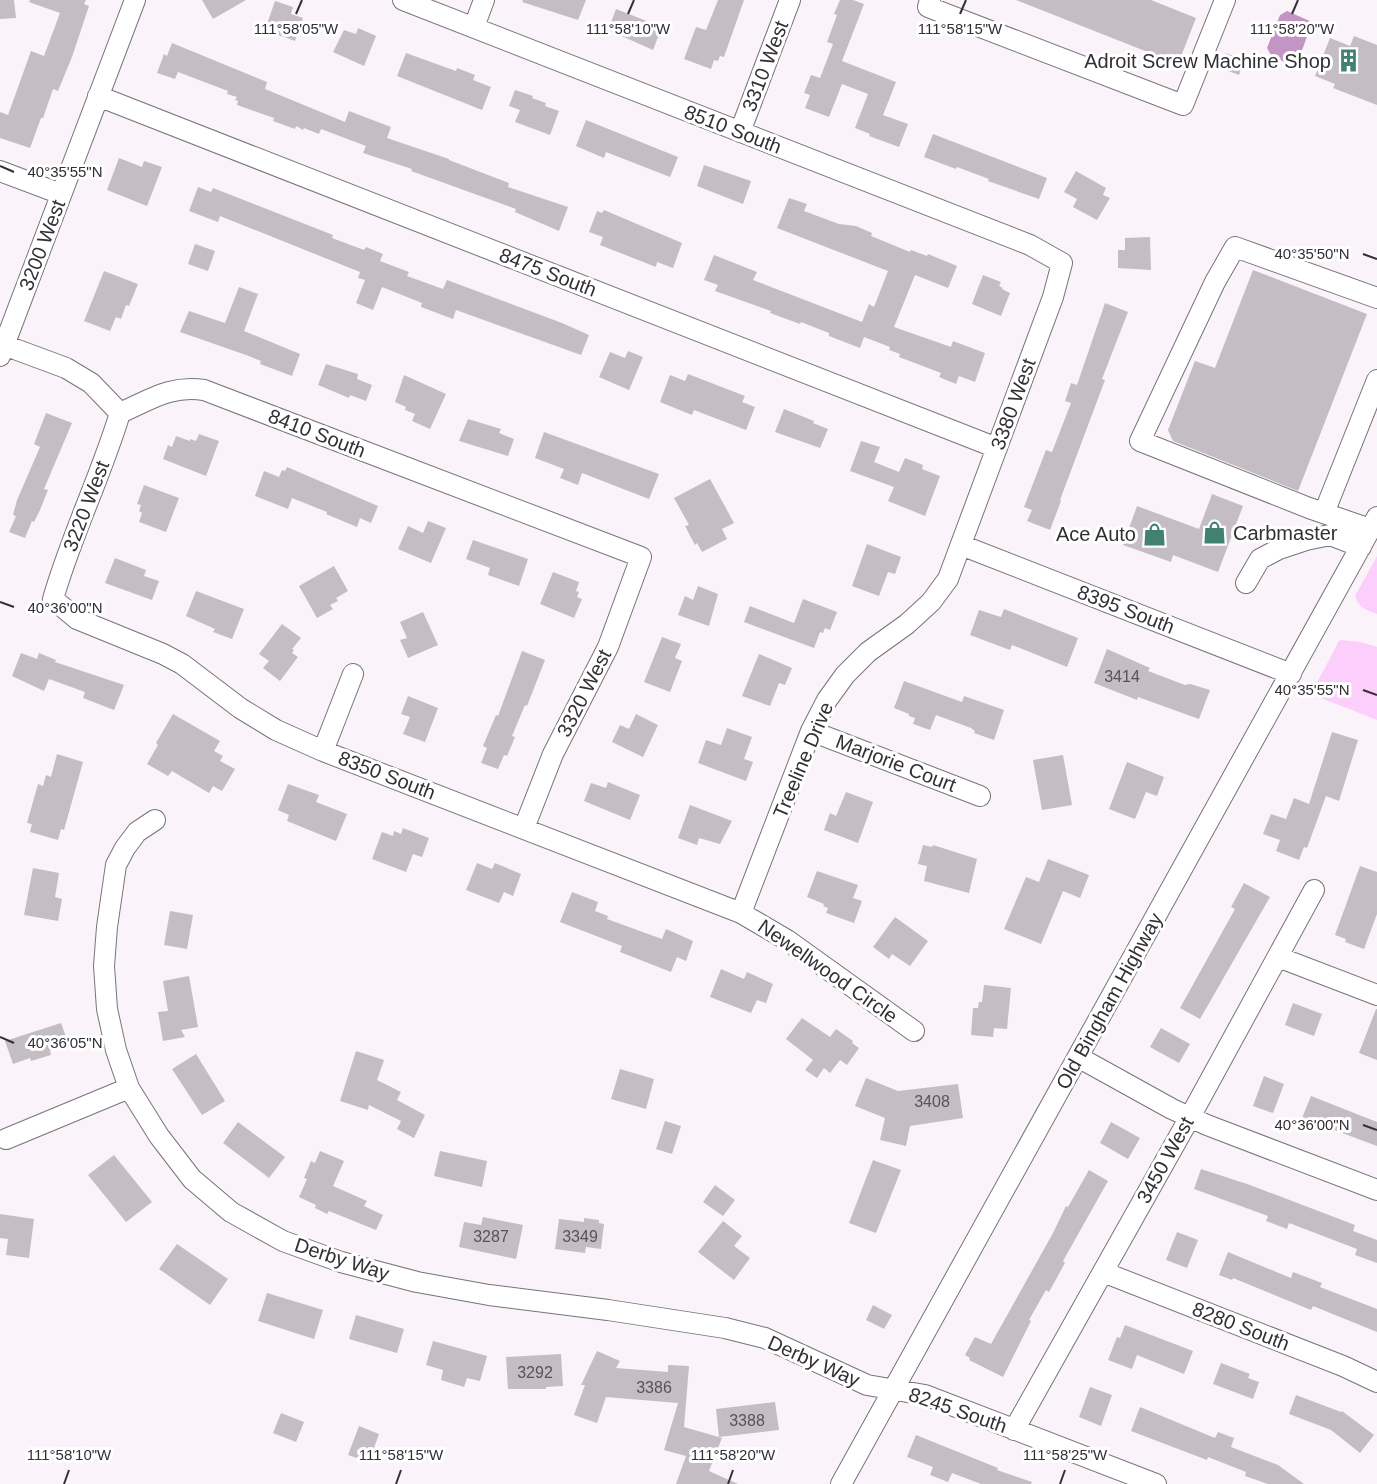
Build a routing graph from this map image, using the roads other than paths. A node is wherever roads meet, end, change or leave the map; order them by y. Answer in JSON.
{"nodes":[{"id":1,"x":135,"y":0,"type":"edge"},
{"id":2,"x":403,"y":0,"type":"edge"},
{"id":3,"x":484,"y":0,"type":"edge"},
{"id":4,"x":790,"y":0,"type":"edge"},
{"id":5,"x":930,"y":0,"type":"edge"},
{"id":6,"x":1225,"y":0,"type":"edge"},
{"id":7,"x":474,"y":27,"type":"junction"},
{"id":8,"x":99,"y":96,"type":"junction"},
{"id":9,"x":740,"y":132,"type":"junction"},
{"id":10,"x":0,"y":171,"type":"edge"},
{"id":11,"x":61,"y":195,"type":"junction"},
{"id":12,"x":1062,"y":263,"type":"joint"},
{"id":13,"x":1377,"y":298,"type":"edge"},
{"id":14,"x":2,"y":351,"type":"edge"},
{"id":15,"x":1377,"y":380,"type":"edge"},
{"id":16,"x":120,"y":413,"type":"junction"},
{"id":17,"x":997,"y":448,"type":"junction"},
{"id":18,"x":1324,"y":513,"type":"junction"},
{"id":19,"x":1374,"y":523,"type":"edge"},
{"id":20,"x":962,"y":545,"type":"junction"},
{"id":21,"x":1361,"y":547,"type":"junction"},
{"id":22,"x":641,"y":557,"type":"joint"},
{"id":23,"x":1246,"y":583,"type":"dead end"},
{"id":24,"x":53,"y":599,"type":"joint"},
{"id":25,"x":353,"y":674,"type":"dead end"},
{"id":26,"x":1291,"y":674,"type":"junction"},
{"id":27,"x":811,"y":731,"type":"junction"},
{"id":28,"x":323,"y":751,"type":"junction"},
{"id":29,"x":980,"y":796,"type":"dead end"},
{"id":30,"x":155,"y":820,"type":"dead end"},
{"id":31,"x":524,"y":828,"type":"junction"},
{"id":32,"x":1314,"y":890,"type":"dead end"},
{"id":33,"x":741,"y":913,"type":"junction"},
{"id":34,"x":1278,"y":957,"type":"junction"},
{"id":35,"x":1377,"y":995,"type":"edge"},
{"id":36,"x":914,"y":1031,"type":"dead end"},
{"id":37,"x":1078,"y":1057,"type":"junction"},
{"id":38,"x":129,"y":1088,"type":"junction"},
{"id":39,"x":1190,"y":1117,"type":"junction"},
{"id":40,"x":6,"y":1139,"type":"dead end"},
{"id":41,"x":1377,"y":1190,"type":"edge"},
{"id":42,"x":1103,"y":1272,"type":"junction"},
{"id":43,"x":1377,"y":1382,"type":"edge"},
{"id":44,"x":894,"y":1389,"type":"junction"},
{"id":45,"x":1014,"y":1430,"type":"junction"},
{"id":46,"x":841,"y":1484,"type":"edge"},
{"id":47,"x":1156,"y":1484,"type":"edge"}],
"edges":[{"from":1,"to":8,"type":"street","name":"3200 West"},
{"from":2,"to":7,"type":"street","name":"8510 South"},
{"from":3,"to":7,"type":"street"},
{"from":4,"to":9,"type":"street","name":"3310 West"},
{"from":5,"to":6,"type":"street"},
{"from":7,"to":9,"type":"street","name":"8510 South"},
{"from":8,"to":11,"type":"street","name":"3200 West"},
{"from":8,"to":17,"type":"street","name":"8475 South"},
{"from":9,"to":12,"type":"street","name":"8510 South"},
{"from":10,"to":11,"type":"street"},
{"from":11,"to":14,"type":"street","name":"3200 West"},
{"from":12,"to":17,"type":"street","name":"3380 West"},
{"from":13,"to":18,"type":"street"},
{"from":14,"to":16,"type":"street"},
{"from":15,"to":18,"type":"street"},
{"from":16,"to":22,"type":"street","name":"8410 South"},
{"from":16,"to":24,"type":"street","name":"3220 West"},
{"from":17,"to":20,"type":"street","name":"3380 West"},
{"from":18,"to":19,"type":"street"},
{"from":19,"to":21,"type":"street","name":"Old Bingham Highway"},
{"from":20,"to":26,"type":"street","name":"8395 South"},
{"from":20,"to":27,"type":"street","name":"Treeline Drive"},
{"from":21,"to":23,"type":"street"},
{"from":21,"to":26,"type":"street","name":"Old Bingham Highway"},
{"from":22,"to":31,"type":"street","name":"3320 West"},
{"from":24,"to":28,"type":"street","name":"8350 South"},
{"from":25,"to":28,"type":"street"},
{"from":26,"to":37,"type":"street","name":"Old Bingham Highway"},
{"from":27,"to":29,"type":"street","name":"Marjorie Court"},
{"from":27,"to":33,"type":"street","name":"Treeline Drive"},
{"from":28,"to":31,"type":"street","name":"8350 South"},
{"from":30,"to":38,"type":"street","name":"Derby Way"},
{"from":31,"to":33,"type":"street","name":"8350 South"},
{"from":32,"to":34,"type":"street","name":"3450 West"},
{"from":33,"to":36,"type":"street","name":"Newellwood Circle"},
{"from":34,"to":35,"type":"street"},
{"from":34,"to":39,"type":"street","name":"3450 West"},
{"from":37,"to":39,"type":"street"},
{"from":37,"to":44,"type":"street","name":"Old Bingham Highway"},
{"from":38,"to":40,"type":"street"},
{"from":38,"to":44,"type":"street","name":"Derby Way"},
{"from":39,"to":41,"type":"street"},
{"from":39,"to":42,"type":"street","name":"3450 West"},
{"from":42,"to":43,"type":"street","name":"8280 South"},
{"from":42,"to":45,"type":"street","name":"3450 West"},
{"from":44,"to":45,"type":"street","name":"8245 South"},
{"from":44,"to":46,"type":"street","name":"Old Bingham Highway"},
{"from":45,"to":47,"type":"street","name":"8245 South"}]}
